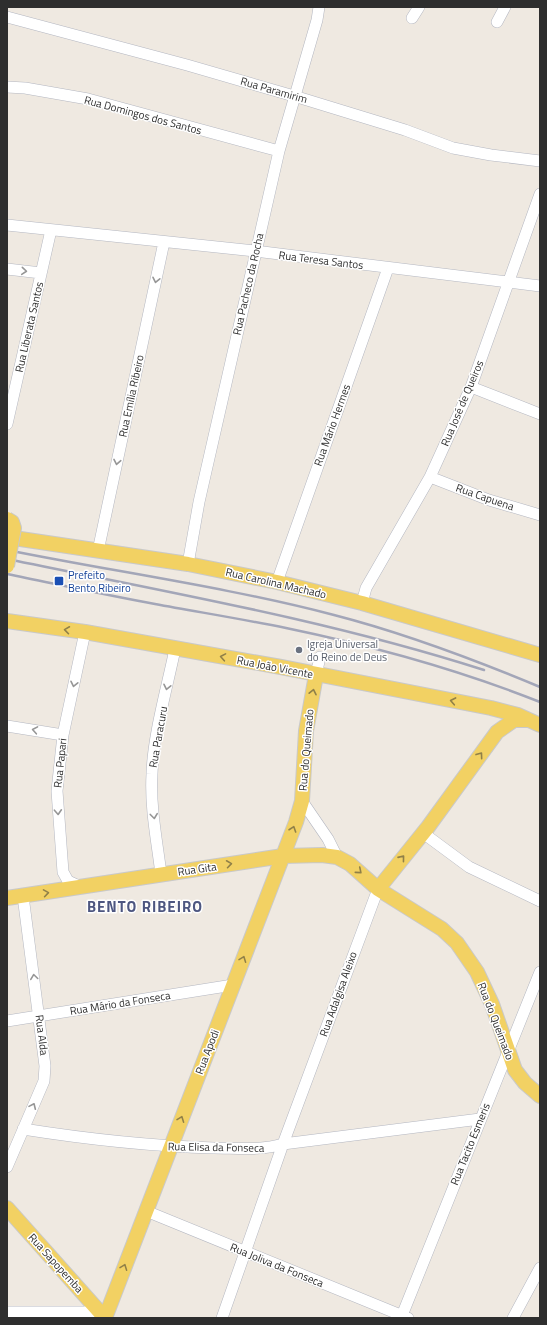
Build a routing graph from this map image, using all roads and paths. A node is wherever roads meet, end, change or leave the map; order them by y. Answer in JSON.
{"nodes":[{"id":1,"x":319,"y":7,"type":"edge"},
{"id":2,"x":419,"y":7,"type":"edge"},
{"id":3,"x":505,"y":7,"type":"edge"},
{"id":4,"x":7,"y":17,"type":"edge"},
{"id":5,"x":412,"y":18,"type":"dead end"},
{"id":6,"x":497,"y":22,"type":"dead end"},
{"id":7,"x":7,"y":86,"type":"edge"},
{"id":8,"x":294,"y":96,"type":"junction"},
{"id":9,"x":278,"y":151,"type":"junction"},
{"id":10,"x":540,"y":161,"type":"edge"},
{"id":11,"x":540,"y":194,"type":"edge"},
{"id":12,"x":7,"y":225,"type":"edge"},
{"id":13,"x":51,"y":230,"type":"junction"},
{"id":14,"x":164,"y":242,"type":"junction"},
{"id":15,"x":255,"y":251,"type":"junction"},
{"id":16,"x":388,"y":268,"type":"junction"},
{"id":17,"x":7,"y":270,"type":"edge"},
{"id":18,"x":41,"y":273,"type":"junction"},
{"id":19,"x":509,"y":283,"type":"junction"},
{"id":20,"x":540,"y":286,"type":"edge"},
{"id":21,"x":471,"y":388,"type":"junction"},
{"id":22,"x":540,"y":414,"type":"edge"},
{"id":23,"x":7,"y":424,"type":"edge"},
{"id":24,"x":430,"y":477,"type":"junction"},
{"id":25,"x":540,"y":515,"type":"edge"},
{"id":26,"x":7,"y":519,"type":"edge"},
{"id":27,"x":7,"y":525,"type":"edge"},
{"id":28,"x":7,"y":537,"type":"edge"},
{"id":29,"x":31,"y":539,"type":"junction"},
{"id":30,"x":98,"y":550,"type":"junction"},
{"id":31,"x":188,"y":564,"type":"junction"},
{"id":32,"x":7,"y":566,"type":"edge"},
{"id":33,"x":276,"y":582,"type":"junction"},
{"id":34,"x":362,"y":603,"type":"junction"},
{"id":35,"x":7,"y":621,"type":"edge"},
{"id":36,"x":85,"y":632,"type":"junction"},
{"id":37,"x":175,"y":649,"type":"junction"},
{"id":38,"x":540,"y":655,"type":"edge"},
{"id":39,"x":320,"y":657,"type":"dead end"},
{"id":40,"x":316,"y":675,"type":"junction"},
{"id":41,"x":491,"y":708,"type":"junction"},
{"id":42,"x":534,"y":723,"type":"edge"},
{"id":43,"x":7,"y":726,"type":"edge"},
{"id":44,"x":497,"y":732,"type":"junction"},
{"id":45,"x":63,"y":735,"type":"junction"},
{"id":46,"x":302,"y":800,"type":"junction"},
{"id":47,"x":423,"y":833,"type":"junction"},
{"id":48,"x":283,"y":856,"type":"junction"},
{"id":49,"x":337,"y":857,"type":"junction"},
{"id":50,"x":162,"y":874,"type":"junction"},
{"id":51,"x":81,"y":887,"type":"junction"},
{"id":52,"x":378,"y":889,"type":"junction"},
{"id":53,"x":23,"y":896,"type":"junction"},
{"id":54,"x":7,"y":898,"type":"edge"},
{"id":55,"x":540,"y":901,"type":"edge"},
{"id":56,"x":540,"y":972,"type":"edge"},
{"id":57,"x":233,"y":985,"type":"junction"},
{"id":58,"x":40,"y":1015,"type":"junction"},
{"id":59,"x":7,"y":1021,"type":"edge"},
{"id":60,"x":508,"y":1051,"type":"junction"},
{"id":61,"x":540,"y":1096,"type":"edge"},
{"id":62,"x":480,"y":1119,"type":"junction"},
{"id":63,"x":23,"y":1129,"type":"junction"},
{"id":64,"x":283,"y":1144,"type":"junction"},
{"id":65,"x":171,"y":1146,"type":"junction"},
{"id":66,"x":7,"y":1167,"type":"edge"},
{"id":67,"x":7,"y":1208,"type":"edge"},
{"id":68,"x":146,"y":1211,"type":"junction"},
{"id":69,"x":246,"y":1252,"type":"junction"},
{"id":70,"x":540,"y":1268,"type":"edge"},
{"id":71,"x":89,"y":1300,"type":"junction"},
{"id":72,"x":111,"y":1303,"type":"junction"},
{"id":73,"x":7,"y":1312,"type":"edge"},
{"id":74,"x":103,"y":1316,"type":"edge"},
{"id":75,"x":404,"y":1317,"type":"edge"},
{"id":76,"x":222,"y":1318,"type":"edge"},
{"id":77,"x":513,"y":1318,"type":"edge"}],
"edges":[{"from":1,"to":8,"type":"street","name":"Rua Pacheco da Rocha"},
{"from":2,"to":5,"type":"street"},
{"from":3,"to":6,"type":"street"},
{"from":4,"to":8,"type":"street","name":"Rua Paramirim"},
{"from":7,"to":9,"type":"street","name":"Rua Domingos dos Santos"},
{"from":8,"to":9,"type":"street","name":"Rua Pacheco da Rocha"},
{"from":8,"to":10,"type":"street","name":"Rua Paramirim"},
{"from":9,"to":15,"type":"street","name":"Rua Pacheco da Rocha"},
{"from":11,"to":19,"type":"street","name":"Rua José de Queiros"},
{"from":12,"to":13,"type":"street","name":"Rua Teresa Santos"},
{"from":13,"to":14,"type":"street","name":"Rua Teresa Santos"},
{"from":13,"to":18,"type":"street","name":"Rua Liberata Santos"},
{"from":14,"to":15,"type":"street","name":"Rua Teresa Santos"},
{"from":14,"to":30,"type":"street","name":"Rua Emília Ribeiro","one_way":true},
{"from":15,"to":16,"type":"street","name":"Rua Teresa Santos"},
{"from":15,"to":31,"type":"street","name":"Rua Pacheco da Rocha"},
{"from":16,"to":19,"type":"street","name":"Rua Teresa Santos"},
{"from":16,"to":33,"type":"street","name":"Rua Mário Hermes"},
{"from":17,"to":18,"type":"street","one_way":true},
{"from":18,"to":23,"type":"street","name":"Rua Liberata Santos"},
{"from":19,"to":20,"type":"street","name":"Rua Teresa Santos"},
{"from":19,"to":21,"type":"street","name":"Rua José de Queiros"},
{"from":21,"to":22,"type":"street"},
{"from":21,"to":24,"type":"street","name":"Rua José de Queiros"},
{"from":24,"to":25,"type":"street","name":"Rua Capuena"},
{"from":24,"to":34,"type":"street","name":"Rua José de Queiros"},
{"from":26,"to":32,"type":"main road","bridge":true},
{"from":27,"to":29,"type":"main road"},
{"from":28,"to":29,"type":"main road","name":"Rua Carolina Machado"},
{"from":29,"to":30,"type":"main road","name":"Rua Carolina Machado"},
{"from":30,"to":31,"type":"main road","name":"Rua Carolina Machado"},
{"from":31,"to":33,"type":"main road","name":"Rua Carolina Machado"},
{"from":33,"to":34,"type":"main road","name":"Rua Carolina Machado"},
{"from":34,"to":38,"type":"main road","name":"Rua Carolina Machado"},
{"from":36,"to":35,"type":"main road","name":"Rua João Vicente","one_way":true},
{"from":36,"to":37,"type":"main road","name":"Rua João Vicente"},
{"from":36,"to":45,"type":"street","name":"Rua Papari","one_way":true},
{"from":40,"to":37,"type":"main road","name":"Rua João Vicente","one_way":true},
{"from":37,"to":50,"type":"street","name":"Rua Paracuru","one_way":true},
{"from":39,"to":40,"type":"street","name":"Rua do Queimado"},
{"from":41,"to":40,"type":"main road","name":"Rua João Vicente","one_way":true},
{"from":46,"to":40,"type":"main road","name":"Rua do Queimado","one_way":true},
{"from":41,"to":42,"type":"main road","name":"Rua João Vicente"},
{"from":41,"to":44,"type":"main road"},
{"from":42,"to":44,"type":"main road","name":"Rua Adalgisa Aleixo"},
{"from":45,"to":43,"type":"street","one_way":true},
{"from":47,"to":44,"type":"main road","name":"Rua Adalgisa Aleixo","one_way":true},
{"from":45,"to":51,"type":"street","name":"Rua Papari","one_way":true},
{"from":48,"to":46,"type":"main road","name":"Rua Apodi","one_way":true},
{"from":46,"to":49,"type":"street","name":"Rua do Queimado"},
{"from":52,"to":47,"type":"main road","name":"Rua Adalgisa Aleixo","one_way":true},
{"from":47,"to":55,"type":"street"},
{"from":48,"to":49,"type":"main road","name":"Rua Gita"},
{"from":50,"to":48,"type":"main road","name":"Rua Gita","one_way":true},
{"from":57,"to":48,"type":"main road","name":"Rua Apodi","one_way":true},
{"from":49,"to":52,"type":"main road","name":"Rua Gita","one_way":true},
{"from":50,"to":51,"type":"main road","name":"Rua Gita"},
{"from":53,"to":51,"type":"main road","name":"Rua Gita","one_way":true},
{"from":52,"to":60,"type":"main road","name":"Rua do Queimado"},
{"from":52,"to":64,"type":"street","name":"Rua Adalgisa Aleixo"},
{"from":53,"to":54,"type":"main road","name":"Rua Gita"},
{"from":58,"to":53,"type":"street","name":"Rua Alda","one_way":true},
{"from":56,"to":60,"type":"street","name":"Rua Tacito Esmeris"},
{"from":57,"to":58,"type":"street","name":"Rua Mário da Fonseca"},
{"from":65,"to":57,"type":"main road","name":"Rua Apodi","one_way":true},
{"from":58,"to":59,"type":"street","name":"Rua Mário da Fonseca"},
{"from":63,"to":58,"type":"street","name":"Rua Alda","one_way":true},
{"from":60,"to":61,"type":"main road","name":"Rua do Queimado"},
{"from":60,"to":62,"type":"street","name":"Rua Tacito Esmeris"},
{"from":62,"to":64,"type":"street","name":"Rua Elisa da Fonseca"},
{"from":62,"to":75,"type":"street","name":"Rua Tacito Esmeris"},
{"from":63,"to":65,"type":"street","name":"Rua Elisa da Fonseca"},
{"from":63,"to":66,"type":"street","name":"Rua Alda"},
{"from":64,"to":65,"type":"street","name":"Rua Elisa da Fonseca"},
{"from":64,"to":69,"type":"street","name":"Rua Adalgisa Aleixo"},
{"from":65,"to":68,"type":"main road","name":"Rua Apodi"},
{"from":67,"to":71,"type":"main road","name":"Rua Sapopemba"},
{"from":68,"to":69,"type":"street","name":"Rua Joliva da Fonseca"},
{"from":72,"to":68,"type":"main road","name":"Rua Apodi","one_way":true},
{"from":69,"to":75,"type":"street","name":"Rua Joliva da Fonseca"},
{"from":69,"to":76,"type":"street","name":"Rua Adalgisa Aleixo"},
{"from":70,"to":77,"type":"street"},
{"from":71,"to":72,"type":"main road"},
{"from":71,"to":74,"type":"main road","name":"Rua Sapopemba"},
{"from":72,"to":74,"type":"main road"},
{"from":73,"to":74,"type":"street"}]}
